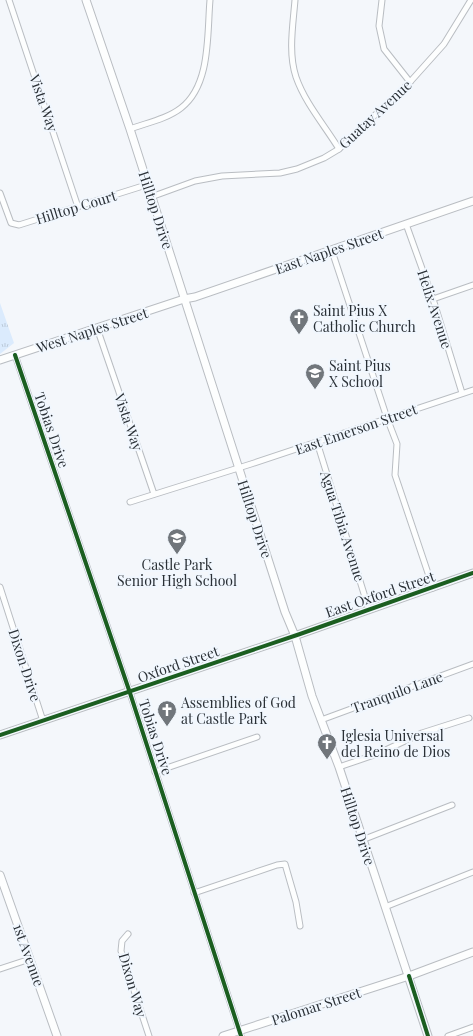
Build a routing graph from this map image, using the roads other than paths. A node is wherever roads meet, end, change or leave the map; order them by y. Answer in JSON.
{"nodes":[{"id":1,"x":9,"y":0,"type":"edge"},
{"id":2,"x":86,"y":0,"type":"edge"},
{"id":3,"x":210,"y":0,"type":"edge"},
{"id":4,"x":296,"y":0,"type":"edge"},
{"id":5,"x":382,"y":0,"type":"edge"},
{"id":6,"x":471,"y":0,"type":"edge"},
{"id":7,"x":410,"y":82,"type":"junction"},
{"id":8,"x":130,"y":129,"type":"junction"},
{"id":9,"x":339,"y":149,"type":"junction"},
{"id":10,"x":146,"y":185,"type":"junction"},
{"id":11,"x":0,"y":193,"type":"edge"},
{"id":12,"x":151,"y":197,"type":"junction"},
{"id":13,"x":473,"y":201,"type":"edge"},
{"id":14,"x":78,"y":207,"type":"junction"},
{"id":15,"x":406,"y":224,"type":"junction"},
{"id":16,"x":332,"y":251,"type":"junction"},
{"id":17,"x":473,"y":285,"type":"edge"},
{"id":18,"x":433,"y":298,"type":"junction"},
{"id":19,"x":184,"y":299,"type":"junction"},
{"id":20,"x":97,"y":328,"type":"junction"},
{"id":21,"x":15,"y":355,"type":"junction"},
{"id":22,"x":0,"y":360,"type":"edge"},
{"id":23,"x":473,"y":390,"type":"edge"},
{"id":24,"x":462,"y":393,"type":"junction"},
{"id":25,"x":387,"y":418,"type":"junction"},
{"id":26,"x":316,"y":442,"type":"junction"},
{"id":27,"x":238,"y":468,"type":"junction"},
{"id":28,"x":154,"y":494,"type":"junction"},
{"id":29,"x":130,"y":502,"type":"dead end"},
{"id":30,"x":473,"y":573,"type":"edge"},
{"id":31,"x":0,"y":587,"type":"edge"},
{"id":32,"x":432,"y":588,"type":"junction"},
{"id":33,"x":369,"y":610,"type":"junction"},
{"id":34,"x":295,"y":636,"type":"junction"},
{"id":35,"x":473,"y":664,"type":"edge"},
{"id":36,"x":130,"y":692,"type":"junction"},
{"id":37,"x":469,"y":718,"type":"dead end"},
{"id":38,"x":321,"y":720,"type":"junction"},
{"id":39,"x":43,"y":721,"type":"junction"},
{"id":40,"x":0,"y":735,"type":"edge"},
{"id":41,"x":256,"y":737,"type":"dead end"},
{"id":42,"x":339,"y":768,"type":"junction"},
{"id":43,"x":155,"y":772,"type":"junction"},
{"id":44,"x":452,"y":805,"type":"dead end"},
{"id":45,"x":362,"y":840,"type":"junction"},
{"id":46,"x":473,"y":872,"type":"edge"},
{"id":47,"x":0,"y":875,"type":"edge"},
{"id":48,"x":194,"y":893,"type":"junction"},
{"id":49,"x":385,"y":906,"type":"junction"},
{"id":50,"x":300,"y":926,"type":"dead end"},
{"id":51,"x":128,"y":934,"type":"dead end"},
{"id":52,"x":473,"y":952,"type":"edge"},
{"id":53,"x":30,"y":959,"type":"junction"},
{"id":54,"x":0,"y":969,"type":"edge"},
{"id":55,"x":408,"y":976,"type":"junction"},
{"id":56,"x":473,"y":1027,"type":"edge"},
{"id":57,"x":240,"y":1033,"type":"edge"},
{"id":58,"x":57,"y":1036,"type":"edge"},
{"id":59,"x":149,"y":1036,"type":"edge"},
{"id":60,"x":223,"y":1036,"type":"edge"},
{"id":61,"x":428,"y":1036,"type":"edge"},
{"id":62,"x":448,"y":1036,"type":"edge"}],
"edges":[{"from":1,"to":14,"type":"street","name":"Vista Way"},
{"from":2,"to":8,"type":"main road","name":"Hilltop Drive"},
{"from":3,"to":8,"type":"street"},
{"from":4,"to":9,"type":"street"},
{"from":5,"to":7,"type":"street"},
{"from":6,"to":7,"type":"street","name":"Guatay Avenue"},
{"from":7,"to":9,"type":"street","name":"Guatay Avenue"},
{"from":8,"to":10,"type":"main road","name":"Hilltop Drive"},
{"from":9,"to":12,"type":"street","name":"Guatay Avenue"},
{"from":10,"to":12,"type":"main road","name":"Hilltop Drive"},
{"from":10,"to":14,"type":"street","name":"Hilltop Court"},
{"from":11,"to":14,"type":"street","name":"Hilltop Court"},
{"from":12,"to":19,"type":"main road","name":"Hilltop Drive"},
{"from":13,"to":15,"type":"main road","name":"East Naples Street"},
{"from":15,"to":16,"type":"main road","name":"East Naples Street"},
{"from":15,"to":18,"type":"street","name":"Helix Avenue"},
{"from":16,"to":19,"type":"main road","name":"East Naples Street"},
{"from":16,"to":25,"type":"street"},
{"from":17,"to":18,"type":"street"},
{"from":18,"to":24,"type":"street","name":"Helix Avenue"},
{"from":19,"to":20,"type":"main road","name":"West Naples Street"},
{"from":19,"to":27,"type":"main road","name":"Hilltop Drive"},
{"from":20,"to":21,"type":"main road","name":"West Naples Street"},
{"from":20,"to":28,"type":"street","name":"Vista Way"},
{"from":21,"to":22,"type":"main road","name":"West Naples Street"},
{"from":21,"to":36,"type":"street","name":"Tobias Drive"},
{"from":23,"to":24,"type":"street","name":"East Emerson Street"},
{"from":24,"to":25,"type":"street","name":"East Emerson Street"},
{"from":25,"to":26,"type":"street","name":"East Emerson Street"},
{"from":25,"to":32,"type":"street"},
{"from":26,"to":27,"type":"street","name":"East Emerson Street"},
{"from":26,"to":33,"type":"street","name":"Agua Tibia Avenue"},
{"from":27,"to":28,"type":"street","name":"East Emerson Street"},
{"from":27,"to":34,"type":"main road","name":"Hilltop Drive"},
{"from":28,"to":29,"type":"street","name":"East Emerson Street"},
{"from":30,"to":32,"type":"main road","name":"East Oxford Street"},
{"from":31,"to":39,"type":"street","name":"Dixon Drive"},
{"from":32,"to":33,"type":"main road","name":"East Oxford Street"},
{"from":33,"to":34,"type":"main road","name":"East Oxford Street"},
{"from":34,"to":36,"type":"main road","name":"Oxford Street"},
{"from":34,"to":38,"type":"main road","name":"Hilltop Drive"},
{"from":35,"to":38,"type":"street","name":"Tranquilo Lane"},
{"from":36,"to":39,"type":"main road","name":"Oxford Street"},
{"from":36,"to":43,"type":"street","name":"Tobias Drive"},
{"from":37,"to":42,"type":"street"},
{"from":38,"to":42,"type":"main road","name":"Hilltop Drive"},
{"from":39,"to":40,"type":"main road","name":"Oxford Street"},
{"from":41,"to":43,"type":"street"},
{"from":42,"to":45,"type":"main road","name":"Hilltop Drive"},
{"from":43,"to":48,"type":"street","name":"Tobias Drive"},
{"from":44,"to":45,"type":"street"},
{"from":45,"to":49,"type":"main road","name":"Hilltop Drive"},
{"from":46,"to":49,"type":"street"},
{"from":47,"to":53,"type":"main road","name":"1st Avenue"},
{"from":48,"to":50,"type":"street"},
{"from":48,"to":57,"type":"street","name":"Tobias Drive"},
{"from":49,"to":55,"type":"main road","name":"Hilltop Drive"},
{"from":51,"to":59,"type":"street","name":"Dixon Way"},
{"from":52,"to":55,"type":"main road","name":"Palomar Street"},
{"from":53,"to":54,"type":"street"},
{"from":53,"to":58,"type":"main road","name":"1st Avenue"},
{"from":55,"to":57,"type":"main road","name":"Palomar Street"},
{"from":55,"to":61,"type":"main road","name":"Hilltop Drive"},
{"from":56,"to":62,"type":"street"},
{"from":57,"to":60,"type":"main road","name":"Palomar Street"}]}
